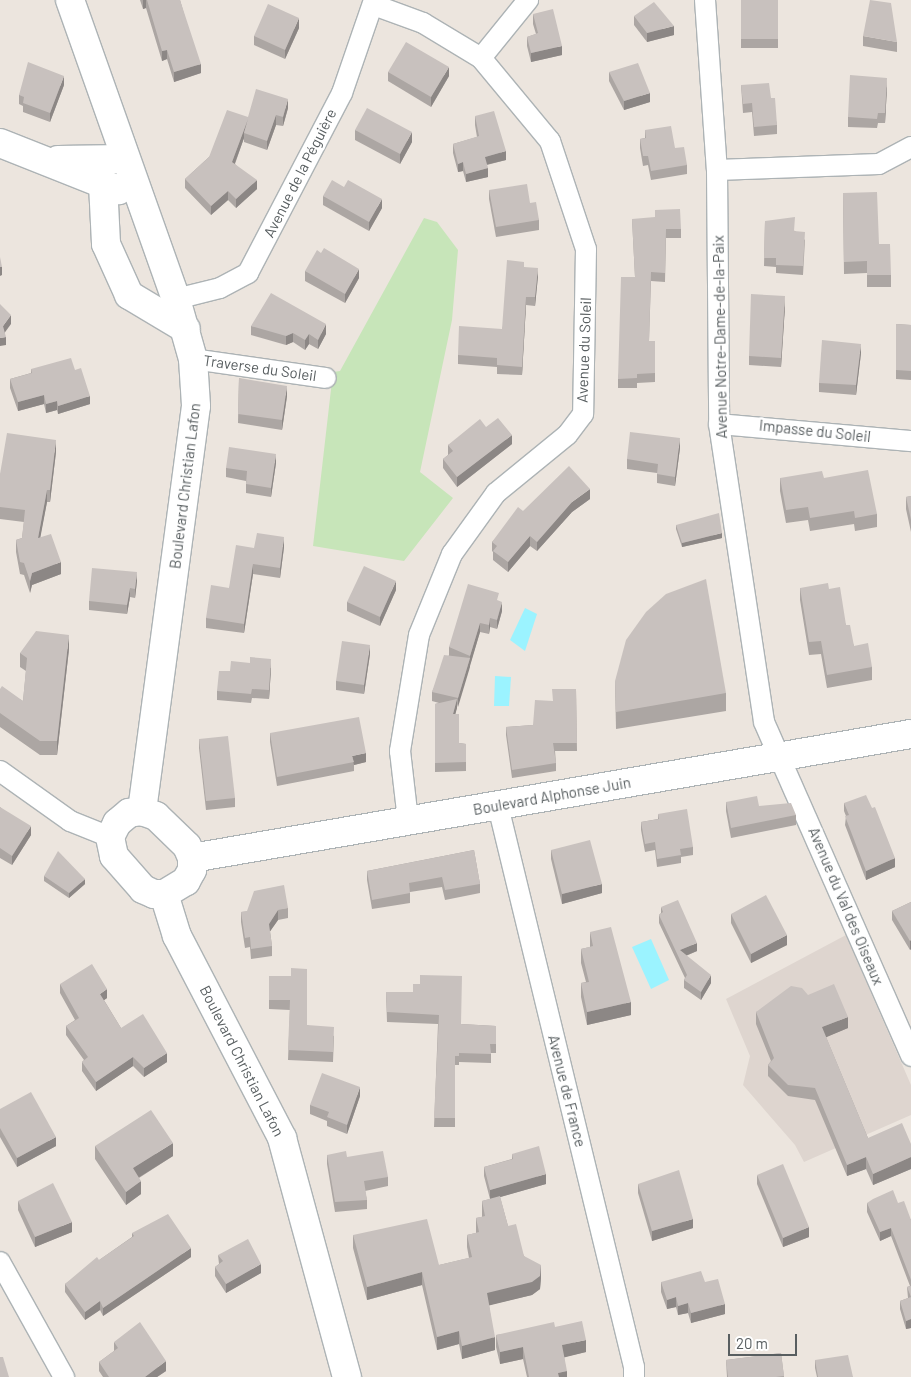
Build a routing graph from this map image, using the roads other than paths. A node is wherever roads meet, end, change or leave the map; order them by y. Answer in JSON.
{"nodes":[{"id":1,"x":70,"y":0,"type":"edge"},
{"id":2,"x":528,"y":0,"type":"edge"},
{"id":3,"x":705,"y":0,"type":"edge"},
{"id":4,"x":374,"y":3,"type":"edge"},
{"id":5,"x":480,"y":58,"type":"junction"},
{"id":6,"x":0,"y":143,"type":"edge"},
{"id":7,"x":911,"y":147,"type":"edge"},
{"id":8,"x":124,"y":159,"type":"junction"},
{"id":9,"x":46,"y":161,"type":"junction"},
{"id":10,"x":717,"y":170,"type":"junction"},
{"id":11,"x":103,"y":184,"type":"junction"},
{"id":12,"x":135,"y":186,"type":"junction"},
{"id":13,"x":176,"y":299,"type":"junction"},
{"id":14,"x":186,"y":330,"type":"junction"},
{"id":15,"x":193,"y":359,"type":"junction"},
{"id":16,"x":326,"y":378,"type":"dead end"},
{"id":17,"x":719,"y":424,"type":"junction"},
{"id":18,"x":911,"y":442,"type":"edge"},
{"id":19,"x":911,"y":734,"type":"edge"},
{"id":20,"x":780,"y":757,"type":"junction"},
{"id":21,"x":0,"y":771,"type":"edge"},
{"id":22,"x":498,"y":806,"type":"junction"},
{"id":23,"x":142,"y":811,"type":"junction"},
{"id":24,"x":408,"y":820,"type":"junction"},
{"id":25,"x":110,"y":837,"type":"junction"},
{"id":26,"x":192,"y":858,"type":"junction"},
{"id":27,"x":164,"y":894,"type":"junction"},
{"id":28,"x":904,"y":1024,"type":"edge"},
{"id":29,"x":911,"y":1056,"type":"edge"},
{"id":30,"x":0,"y":1262,"type":"edge"},
{"id":31,"x":64,"y":1377,"type":"edge"},
{"id":32,"x":347,"y":1377,"type":"edge"},
{"id":33,"x":634,"y":1377,"type":"edge"}],
"edges":[{"from":1,"to":8,"type":"street","name":"Boulevard Christian Lafon"},
{"from":2,"to":5,"type":"street"},
{"from":3,"to":10,"type":"street","name":"Avenue Notre-Dame-de-la-Paix"},
{"from":4,"to":5,"type":"street","name":"Avenue du Soleil"},
{"from":4,"to":13,"type":"street","name":"Avenue de la Péguière"},
{"from":5,"to":24,"type":"street","name":"Avenue du Soleil"},
{"from":6,"to":9,"type":"street"},
{"from":7,"to":10,"type":"street"},
{"from":8,"to":9,"type":"street"},
{"from":8,"to":12,"type":"street","name":"Boulevard Christian Lafon"},
{"from":9,"to":11,"type":"street"},
{"from":10,"to":17,"type":"street","name":"Avenue Notre-Dame-de-la-Paix"},
{"from":11,"to":12,"type":"street"},
{"from":11,"to":14,"type":"street"},
{"from":12,"to":13,"type":"street","name":"Boulevard Christian Lafon"},
{"from":13,"to":14,"type":"street","name":"Boulevard Christian Lafon"},
{"from":14,"to":15,"type":"street","name":"Boulevard Christian Lafon"},
{"from":15,"to":16,"type":"street","name":"Traverse du Soleil"},
{"from":15,"to":23,"type":"street","name":"Boulevard Christian Lafon"},
{"from":17,"to":18,"type":"street","name":"Impasse du Soleil"},
{"from":17,"to":20,"type":"street","name":"Avenue Notre-Dame-de-la-Paix"},
{"from":19,"to":20,"type":"street","name":"Boulevard Alphonse Juin"},
{"from":20,"to":22,"type":"street","name":"Boulevard Alphonse Juin"},
{"from":20,"to":28,"type":"street","name":"Avenue du Val des Oiseaux"},
{"from":21,"to":25,"type":"street"},
{"from":22,"to":24,"type":"street","name":"Boulevard Alphonse Juin"},
{"from":22,"to":33,"type":"street","name":"Avenue de France"},
{"from":23,"to":25,"type":"street"},
{"from":23,"to":26,"type":"street"},
{"from":24,"to":26,"type":"street","name":"Boulevard Alphonse Juin"},
{"from":25,"to":27,"type":"street"},
{"from":26,"to":27,"type":"street"},
{"from":27,"to":32,"type":"street","name":"Boulevard Christian Lafon"},
{"from":28,"to":29,"type":"street","name":"Avenue du Val des Oiseaux"},
{"from":30,"to":31,"type":"street"}]}
